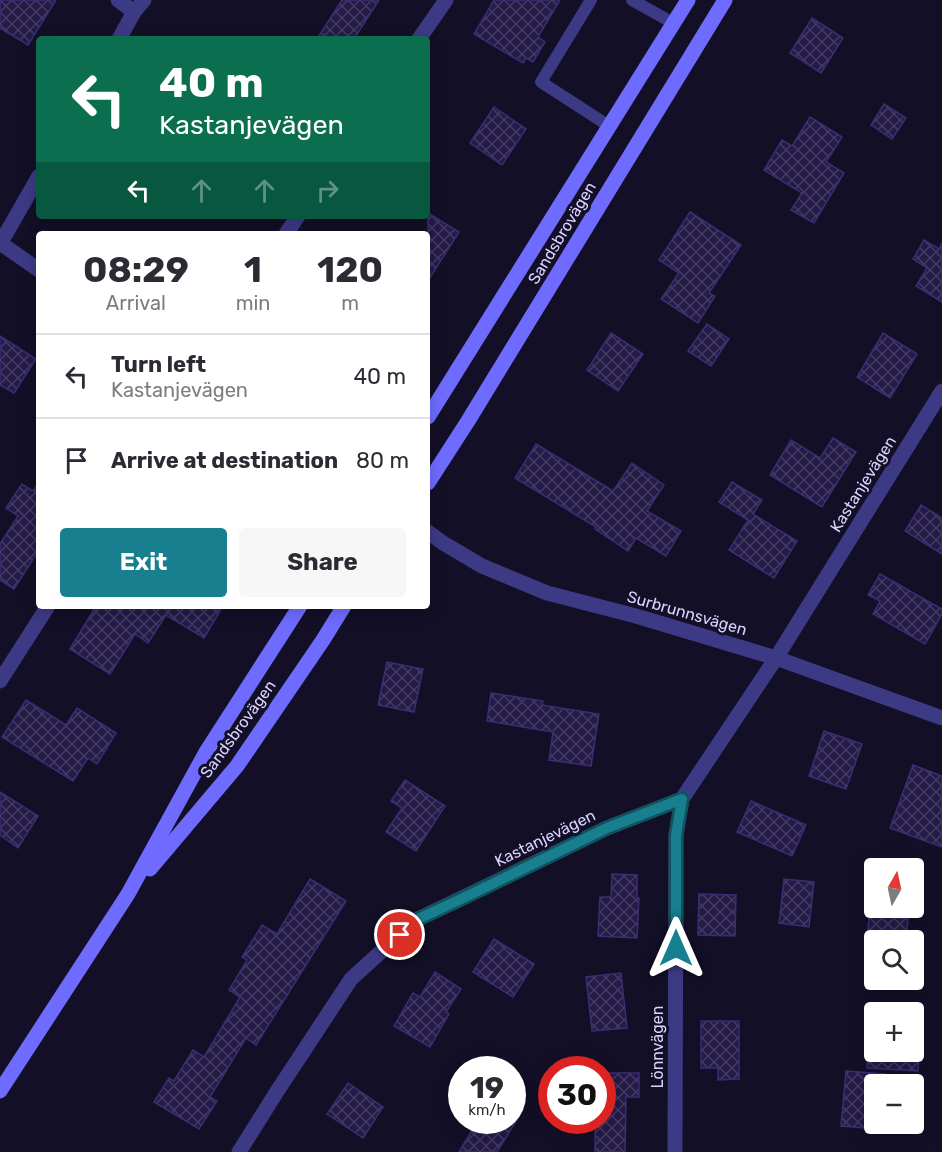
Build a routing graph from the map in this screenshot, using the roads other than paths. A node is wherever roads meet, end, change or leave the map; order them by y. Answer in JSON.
{"nodes":[{"id":1,"x":118,"y":0,"type":"edge"},
{"id":2,"x":446,"y":0,"type":"edge"},
{"id":3,"x":591,"y":0,"type":"edge"},
{"id":4,"x":632,"y":0,"type":"edge"},
{"id":5,"x":688,"y":0,"type":"edge"},
{"id":6,"x":725,"y":0,"type":"edge"},
{"id":7,"x":139,"y":6,"type":"edge"},
{"id":8,"x":673,"y":23,"type":"junction"},
{"id":9,"x":121,"y":36,"type":"edge"},
{"id":10,"x":421,"y":36,"type":"edge"},
{"id":11,"x":609,"y":126,"type":"junction"},
{"id":12,"x":36,"y":182,"type":"edge"},
{"id":13,"x":0,"y":244,"type":"edge"},
{"id":14,"x":36,"y":268,"type":"edge"},
{"id":15,"x":942,"y":391,"type":"edge"},
{"id":16,"x":430,"y":414,"type":"edge"},
{"id":17,"x":430,"y":480,"type":"edge"},
{"id":18,"x":430,"y":533,"type":"edge"},
{"id":19,"x":46,"y":609,"type":"edge"},
{"id":20,"x":298,"y":609,"type":"edge"},
{"id":21,"x":342,"y":609,"type":"edge"},
{"id":22,"x":776,"y":658,"type":"junction"},
{"id":23,"x":0,"y":681,"type":"edge"},
{"id":24,"x":942,"y":718,"type":"edge"},
{"id":25,"x":682,"y":799,"type":"junction"},
{"id":26,"x":128,"y":894,"type":"junction"},
{"id":27,"x":0,"y":1092,"type":"edge"},
{"id":28,"x":238,"y":1152,"type":"edge"},
{"id":29,"x":675,"y":1152,"type":"edge"}],
"edges":[{"from":1,"to":7,"type":"street"},
{"from":2,"to":10,"type":"street"},
{"from":3,"to":11,"type":"lane"},
{"from":4,"to":8,"type":"lane"},
{"from":5,"to":8,"type":"main road","name":"Sandsbrovägen"},
{"from":6,"to":17,"type":"main road","name":"Sandsbrovägen"},
{"from":7,"to":9,"type":"street"},
{"from":8,"to":11,"type":"main road","name":"Sandsbrovägen"},
{"from":11,"to":16,"type":"main road","name":"Sandsbrovägen"},
{"from":12,"to":13,"type":"street"},
{"from":13,"to":14,"type":"street"},
{"from":15,"to":22,"type":"street","name":"Kastanjevägen"},
{"from":18,"to":22,"type":"street","name":"Surbrunnsvägen"},
{"from":19,"to":23,"type":"street"},
{"from":20,"to":26,"type":"main road","name":"Sandsbrovägen"},
{"from":21,"to":26,"type":"main road","name":"Sandsbrovägen"},
{"from":22,"to":24,"type":"street","name":"Surbrunnsvägen"},
{"from":22,"to":25,"type":"street","name":"Kastanjevägen"},
{"from":25,"to":28,"type":"street","name":"Kastanjevägen"},
{"from":25,"to":29,"type":"street","name":"Lönnvägen"},
{"from":26,"to":27,"type":"main road","name":"Sandsbrovägen"}]}
